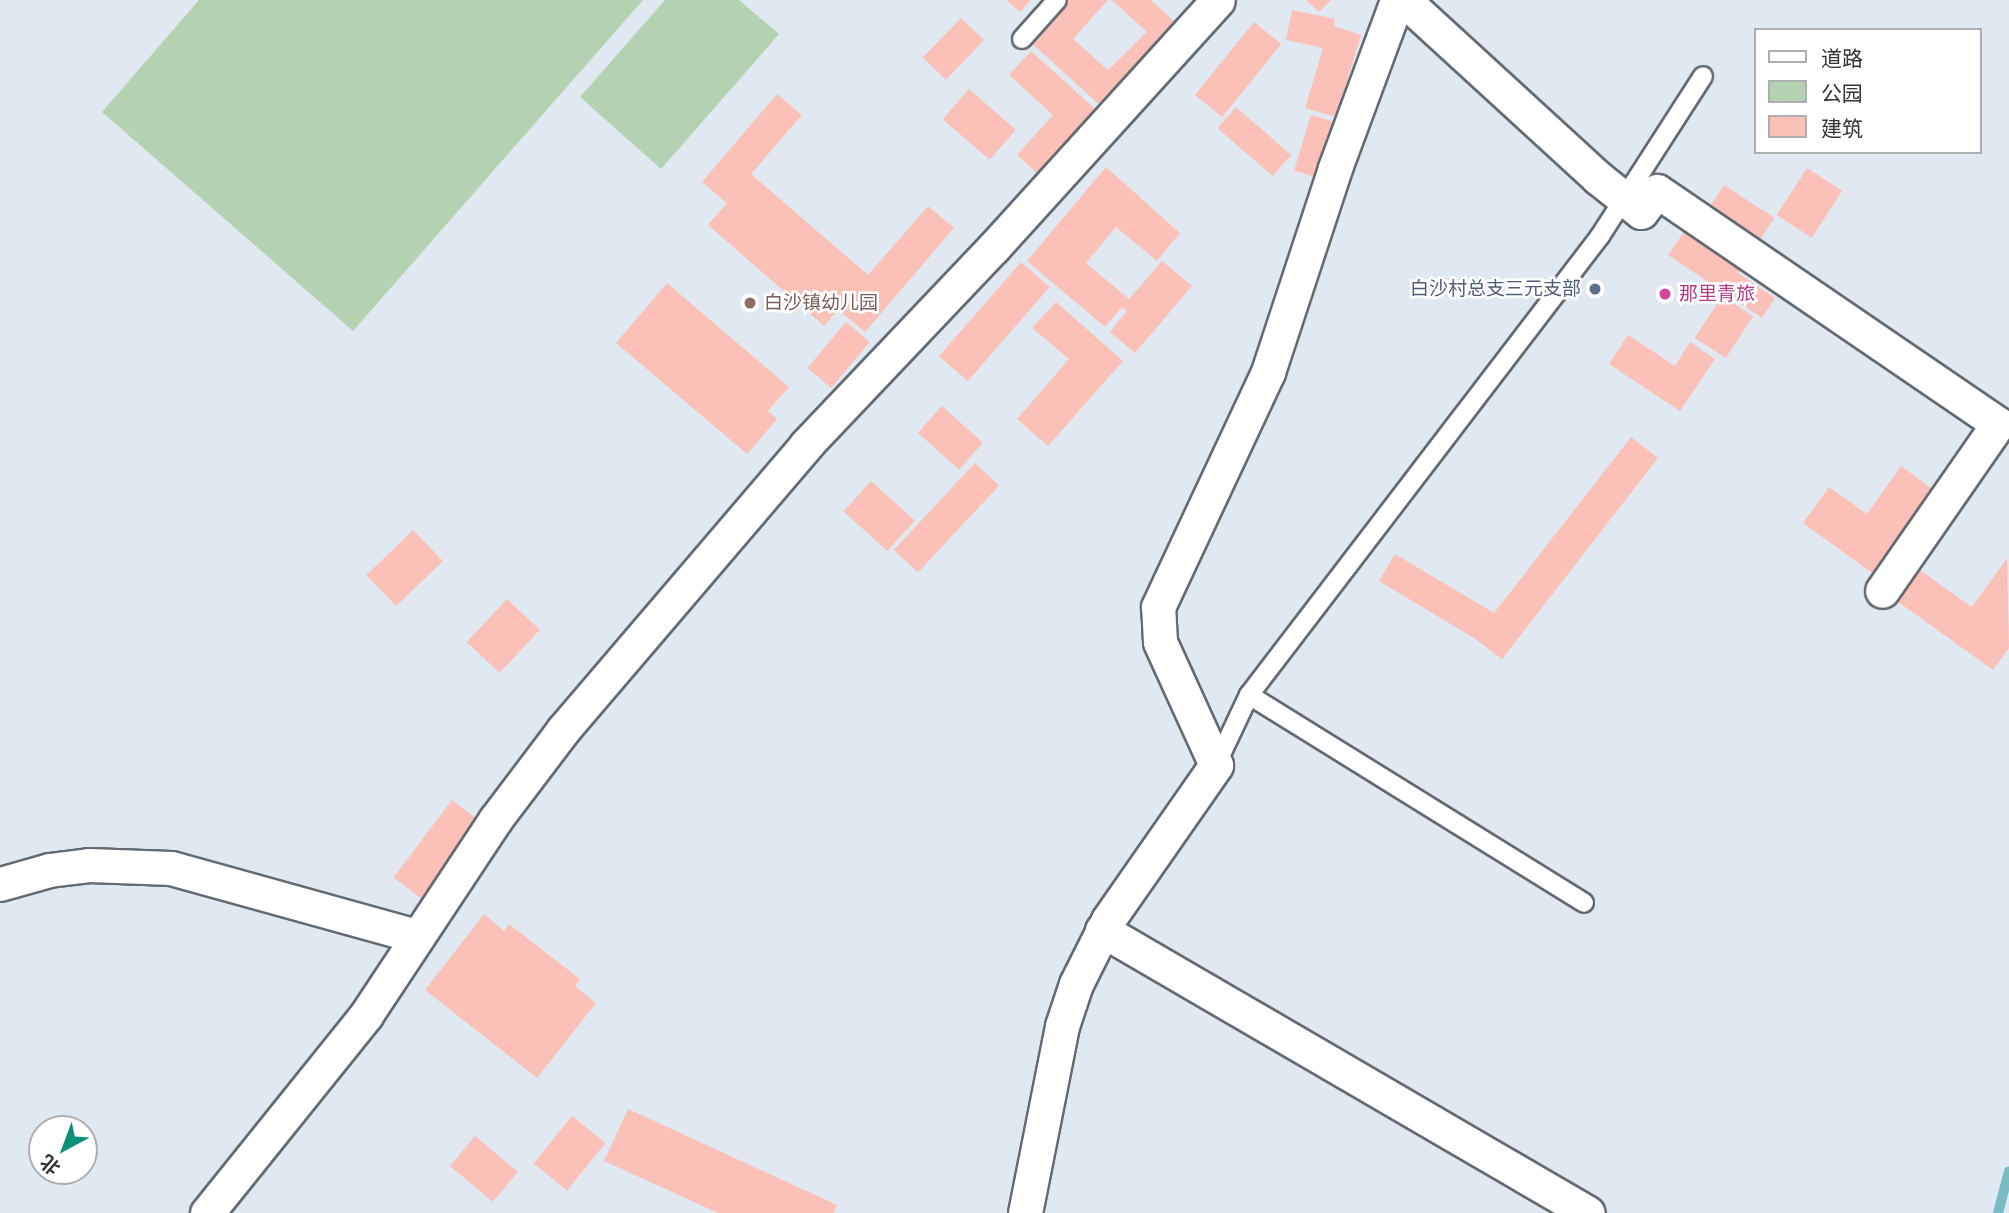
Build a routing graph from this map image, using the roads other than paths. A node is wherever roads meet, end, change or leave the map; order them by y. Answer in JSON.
{"nodes":[{"id":1,"x":1057,"y":0,"type":"edge"},
{"id":2,"x":1218,"y":0,"type":"edge"},
{"id":3,"x":1397,"y":0,"type":"edge"},
{"id":4,"x":1404,"y":0,"type":"edge"},
{"id":5,"x":1022,"y":39,"type":"dead end"},
{"id":6,"x":1703,"y":76,"type":"dead end"},
{"id":7,"x":1626,"y":200,"type":"junction"},
{"id":8,"x":1882,"y":591,"type":"dead end"},
{"id":9,"x":1249,"y":695,"type":"junction"},
{"id":10,"x":1216,"y":765,"type":"junction"},
{"id":11,"x":0,"y":884,"type":"edge"},
{"id":12,"x":1584,"y":903,"type":"dead end"},
{"id":13,"x":1102,"y":930,"type":"junction"},
{"id":14,"x":416,"y":936,"type":"junction"},
{"id":15,"x":207,"y":1213,"type":"edge"},
{"id":16,"x":1025,"y":1213,"type":"edge"},
{"id":17,"x":1588,"y":1213,"type":"edge"}],
"edges":[{"from":1,"to":5,"type":"lane"},
{"from":2,"to":14,"type":"street"},
{"from":3,"to":10,"type":"street"},
{"from":4,"to":7,"type":"street"},
{"from":6,"to":7,"type":"lane"},
{"from":7,"to":8,"type":"street"},
{"from":7,"to":9,"type":"lane"},
{"from":9,"to":10,"type":"lane"},
{"from":9,"to":12,"type":"lane"},
{"from":10,"to":13,"type":"street"},
{"from":11,"to":14,"type":"street"},
{"from":13,"to":16,"type":"street"},
{"from":13,"to":17,"type":"street"},
{"from":14,"to":15,"type":"street"}]}
